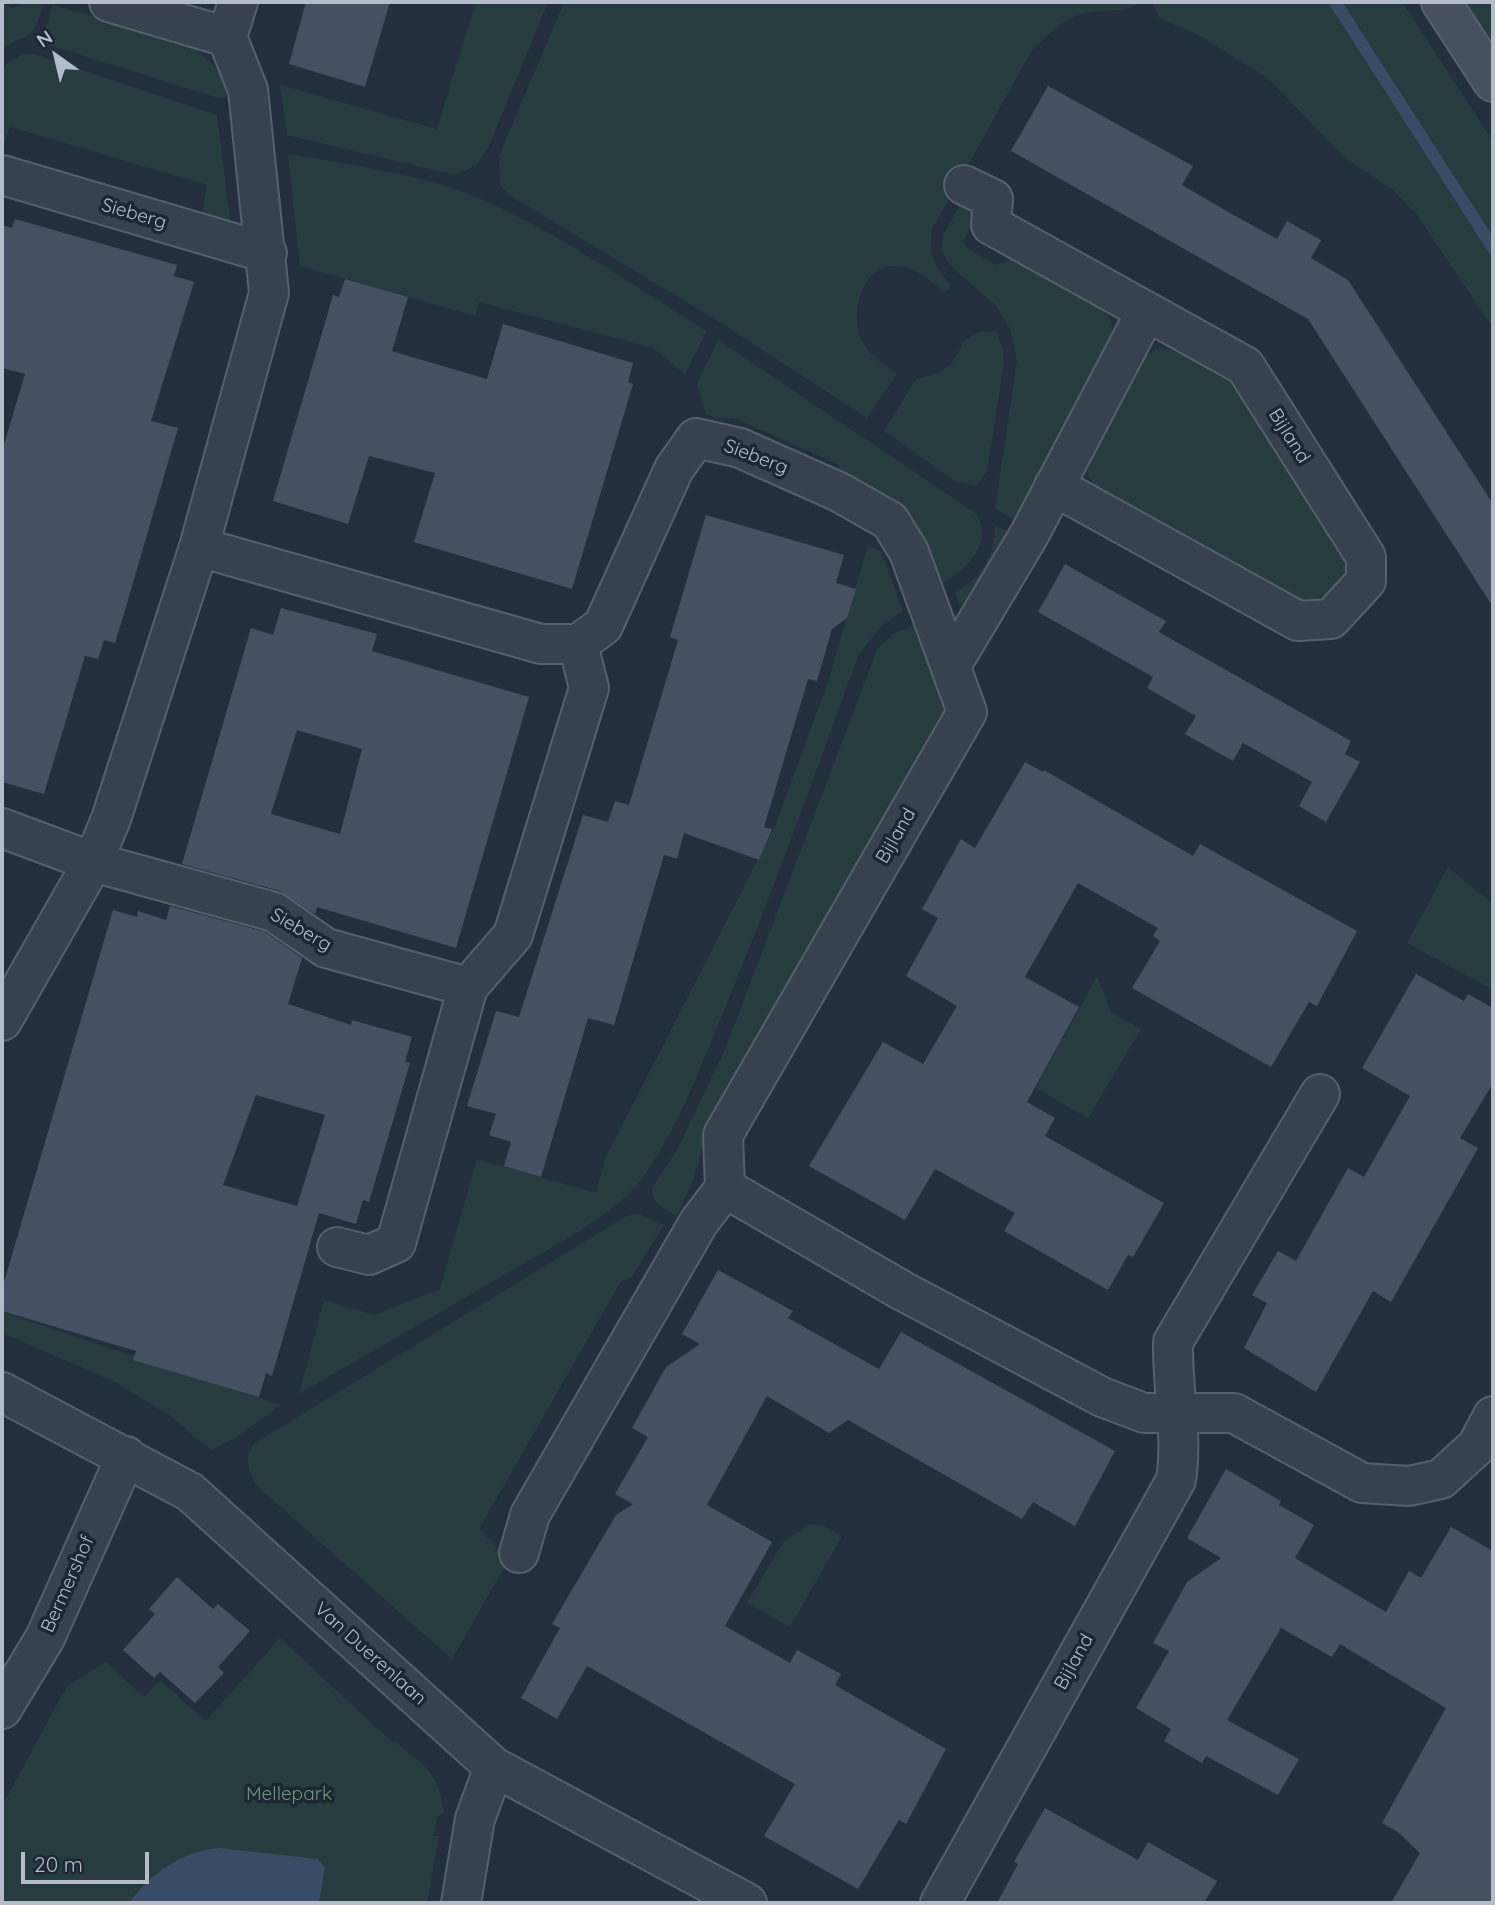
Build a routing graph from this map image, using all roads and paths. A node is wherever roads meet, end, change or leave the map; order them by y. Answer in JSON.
{"nodes":[{"id":1,"x":109,"y":2,"type":"edge"},
{"id":2,"x":1441,"y":2,"type":"edge"},
{"id":3,"x":233,"y":20,"type":"edge"},
{"id":4,"x":1493,"y":82,"type":"edge"},
{"id":5,"x":2,"y":175,"type":"edge"},
{"id":6,"x":964,"y":185,"type":"dead end"},
{"id":7,"x":267,"y":253,"type":"junction"},
{"id":8,"x":1146,"y":312,"type":"junction"},
{"id":9,"x":1054,"y":486,"type":"junction"},
{"id":10,"x":199,"y":547,"type":"junction"},
{"id":11,"x":579,"y":644,"type":"junction"},
{"id":12,"x":952,"y":664,"type":"junction"},
{"id":13,"x":2,"y":828,"type":"edge"},
{"id":14,"x":93,"y":862,"type":"junction"},
{"id":15,"x":468,"y":987,"type":"junction"},
{"id":16,"x":2,"y":1021,"type":"edge"},
{"id":17,"x":1320,"y":1094,"type":"dead end"},
{"id":18,"x":724,"y":1188,"type":"junction"},
{"id":19,"x":337,"y":1247,"type":"dead end"},
{"id":20,"x":2,"y":1392,"type":"edge"},
{"id":21,"x":1175,"y":1413,"type":"junction"},
{"id":22,"x":1488,"y":1439,"type":"edge"},
{"id":23,"x":126,"y":1456,"type":"junction"},
{"id":24,"x":519,"y":1553,"type":"dead end"},
{"id":25,"x":2,"y":1709,"type":"edge"},
{"id":26,"x":494,"y":1767,"type":"junction"},
{"id":27,"x":461,"y":1903,"type":"edge"},
{"id":28,"x":747,"y":1903,"type":"edge"},
{"id":29,"x":940,"y":1903,"type":"edge"}],
"edges":[{"from":1,"to":3,"type":"street"},
{"from":2,"to":4,"type":"main road"},
{"from":3,"to":7,"type":"street"},
{"from":5,"to":7,"type":"street","name":"Sieberg"},
{"from":6,"to":8,"type":"street","name":"Bijland"},
{"from":7,"to":10,"type":"street"},
{"from":8,"to":9,"type":"street"},
{"from":8,"to":9,"type":"street","name":"Bijland"},
{"from":9,"to":12,"type":"street"},
{"from":10,"to":11,"type":"street"},
{"from":10,"to":14,"type":"street"},
{"from":11,"to":12,"type":"street","name":"Sieberg"},
{"from":11,"to":15,"type":"street"},
{"from":12,"to":18,"type":"street","name":"Bijland"},
{"from":13,"to":14,"type":"street","name":"Sieberg"},
{"from":14,"to":15,"type":"street","name":"Sieberg"},
{"from":14,"to":16,"type":"street"},
{"from":15,"to":19,"type":"street"},
{"from":17,"to":21,"type":"street","name":"Bijland"},
{"from":18,"to":21,"type":"street"},
{"from":18,"to":24,"type":"street"},
{"from":20,"to":23,"type":"street","name":"Van Duerenlaan"},
{"from":21,"to":22,"type":"street"},
{"from":21,"to":29,"type":"street","name":"Bijland"},
{"from":23,"to":25,"type":"street","name":"Bermershof"},
{"from":23,"to":26,"type":"street","name":"Van Duerenlaan"},
{"from":26,"to":27,"type":"street"},
{"from":26,"to":28,"type":"street","name":"Van Duerenlaan"}]}
